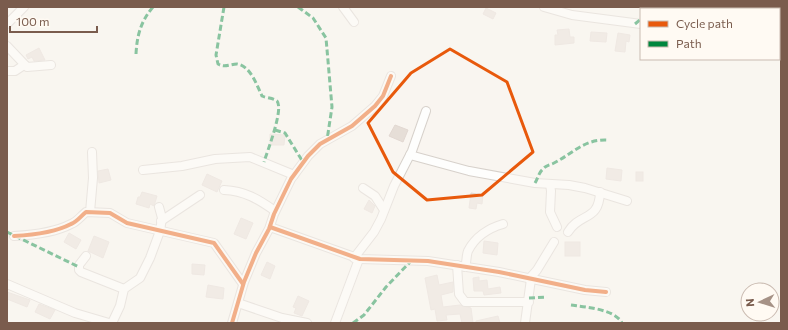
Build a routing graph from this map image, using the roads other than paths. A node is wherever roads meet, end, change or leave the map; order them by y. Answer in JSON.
{"nodes":[{"id":1,"x":24,"y":7,"type":"edge"},
{"id":2,"x":343,"y":7,"type":"edge"},
{"id":3,"x":544,"y":7,"type":"edge"},
{"id":4,"x":354,"y":22,"type":"dead end"},
{"id":5,"x":7,"y":24,"type":"edge"},
{"id":6,"x":640,"y":24,"type":"edge"},
{"id":7,"x":7,"y":46,"type":"edge"},
{"id":8,"x":24,"y":65,"type":"junction"},
{"id":9,"x":51,"y":65,"type":"dead end"},
{"id":10,"x":7,"y":71,"type":"edge"},
{"id":11,"x":391,"y":76,"type":"dead end"},
{"id":12,"x":426,"y":111,"type":"dead end"},
{"id":13,"x":92,"y":152,"type":"dead end"},
{"id":14,"x":410,"y":155,"type":"junction"},
{"id":15,"x":143,"y":170,"type":"dead end"},
{"id":16,"x":294,"y":175,"type":"junction"},
{"id":17,"x":550,"y":184,"type":"junction"},
{"id":18,"x":363,"y":188,"type":"dead end"},
{"id":19,"x":224,"y":190,"type":"dead end"},
{"id":20,"x":600,"y":192,"type":"junction"},
{"id":21,"x":200,"y":195,"type":"dead end"},
{"id":22,"x":627,"y":201,"type":"dead end"},
{"id":23,"x":159,"y":207,"type":"dead end"},
{"id":24,"x":384,"y":210,"type":"junction"},
{"id":25,"x":90,"y":212,"type":"junction"},
{"id":26,"x":275,"y":212,"type":"junction"},
{"id":27,"x":161,"y":221,"type":"junction"},
{"id":28,"x":503,"y":224,"type":"dead end"},
{"id":29,"x":270,"y":227,"type":"junction"},
{"id":30,"x":557,"y":227,"type":"dead end"},
{"id":31,"x":160,"y":231,"type":"junction"},
{"id":32,"x":568,"y":232,"type":"dead end"},
{"id":33,"x":14,"y":236,"type":"dead end"},
{"id":34,"x":554,"y":242,"type":"dead end"},
{"id":35,"x":86,"y":256,"type":"dead end"},
{"id":36,"x":356,"y":258,"type":"junction"},
{"id":37,"x":456,"y":266,"type":"junction"},
{"id":38,"x":465,"y":267,"type":"junction"},
{"id":39,"x":530,"y":279,"type":"junction"},
{"id":40,"x":7,"y":284,"type":"edge"},
{"id":41,"x":243,"y":284,"type":"junction"},
{"id":42,"x":124,"y":289,"type":"junction"},
{"id":43,"x":606,"y":292,"type":"dead end"},
{"id":44,"x":529,"y":302,"type":"junction"},
{"id":45,"x":238,"y":303,"type":"junction"},
{"id":46,"x":109,"y":323,"type":"edge"},
{"id":47,"x":112,"y":323,"type":"edge"},
{"id":48,"x":232,"y":323,"type":"edge"},
{"id":49,"x":307,"y":323,"type":"edge"},
{"id":50,"x":335,"y":323,"type":"edge"},
{"id":51,"x":525,"y":323,"type":"edge"}],
"edges":[{"from":1,"to":5,"type":"street"},
{"from":2,"to":4,"type":"street"},
{"from":3,"to":6,"type":"street"},
{"from":7,"to":8,"type":"street"},
{"from":8,"to":9,"type":"street"},
{"from":8,"to":10,"type":"street"},
{"from":11,"to":16,"type":"street"},
{"from":12,"to":14,"type":"street"},
{"from":13,"to":25,"type":"street"},
{"from":14,"to":17,"type":"street"},
{"from":14,"to":24,"type":"street"},
{"from":15,"to":16,"type":"street"},
{"from":16,"to":26,"type":"street"},
{"from":17,"to":20,"type":"street"},
{"from":17,"to":30,"type":"street"},
{"from":18,"to":24,"type":"street"},
{"from":19,"to":26,"type":"street"},
{"from":20,"to":22,"type":"street"},
{"from":20,"to":32,"type":"street"},
{"from":21,"to":27,"type":"street"},
{"from":23,"to":27,"type":"street"},
{"from":24,"to":36,"type":"street"},
{"from":25,"to":31,"type":"street"},
{"from":25,"to":33,"type":"street"},
{"from":26,"to":29,"type":"street"},
{"from":27,"to":31,"type":"street"},
{"from":28,"to":38,"type":"street"},
{"from":29,"to":36,"type":"street"},
{"from":29,"to":41,"type":"street"},
{"from":31,"to":41,"type":"street"},
{"from":31,"to":42,"type":"street"},
{"from":34,"to":39,"type":"street"},
{"from":35,"to":42,"type":"street"},
{"from":36,"to":37,"type":"street"},
{"from":36,"to":50,"type":"street"},
{"from":37,"to":38,"type":"street"},
{"from":37,"to":44,"type":"street"},
{"from":38,"to":39,"type":"street"},
{"from":39,"to":43,"type":"street"},
{"from":39,"to":44,"type":"street"},
{"from":40,"to":46,"type":"street"},
{"from":41,"to":45,"type":"street"},
{"from":42,"to":47,"type":"street"},
{"from":44,"to":51,"type":"street"},
{"from":45,"to":48,"type":"street"},
{"from":45,"to":49,"type":"street"}]}
